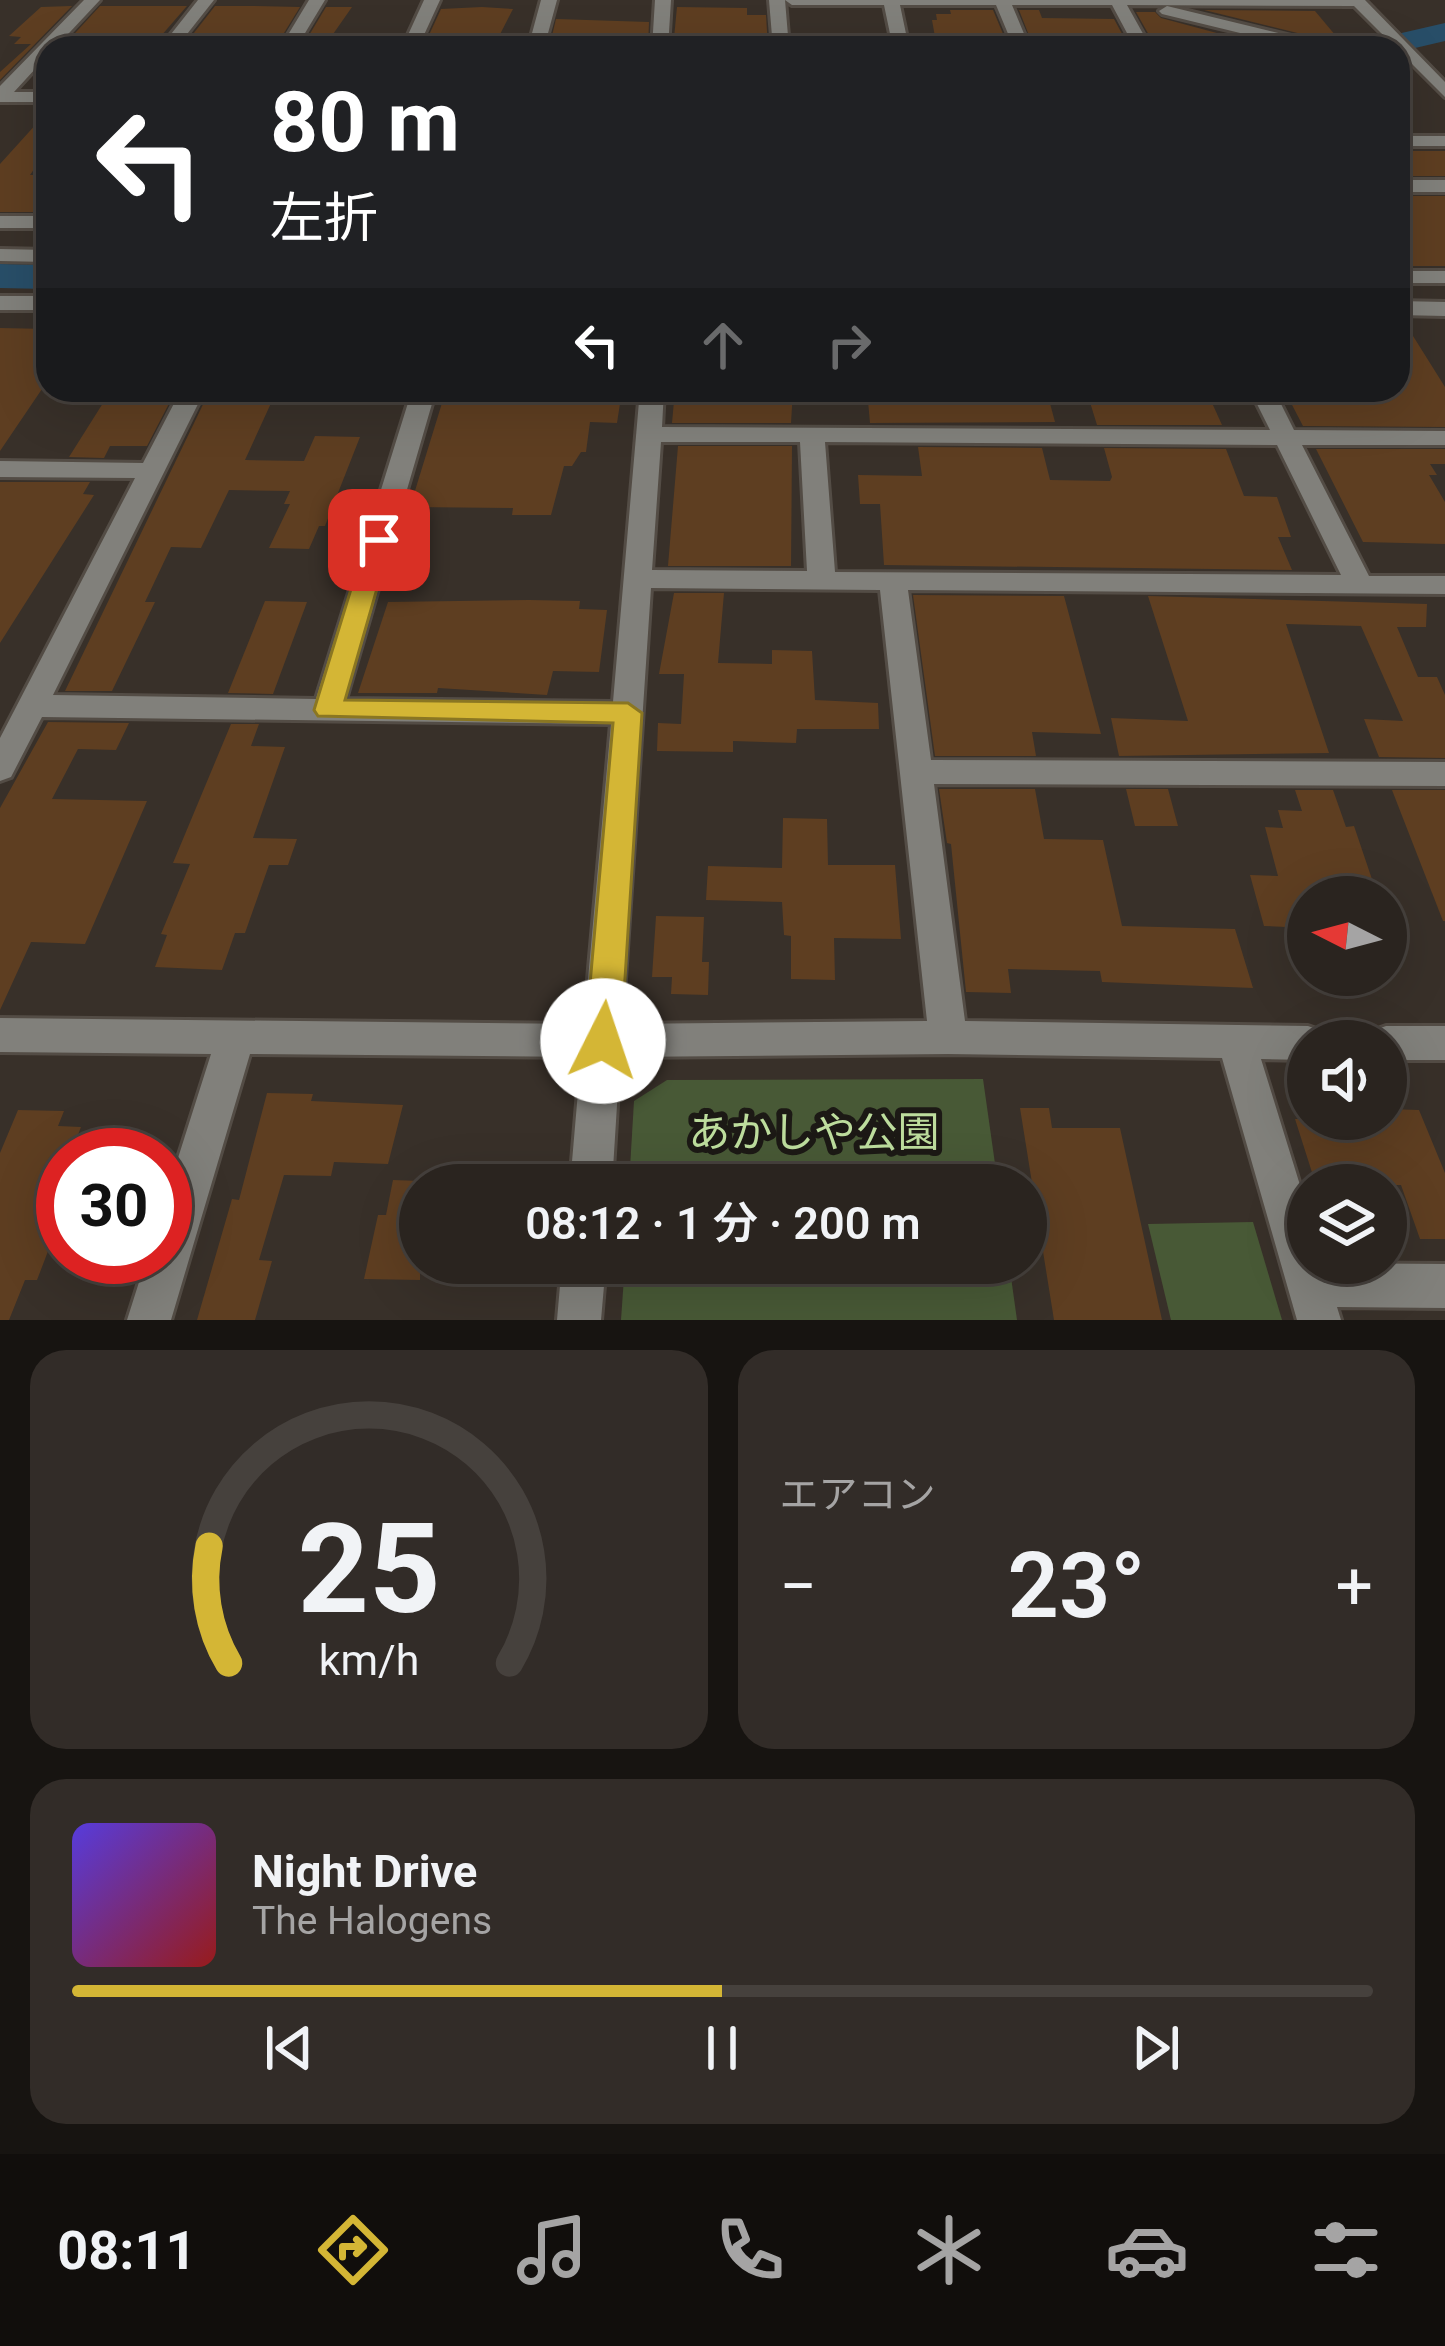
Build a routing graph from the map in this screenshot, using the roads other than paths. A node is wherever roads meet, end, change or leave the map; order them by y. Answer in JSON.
{"nodes":[{"id":1,"x":92,"y":0,"type":"edge"},
{"id":2,"x":206,"y":0,"type":"edge"},
{"id":3,"x":317,"y":0,"type":"edge"},
{"id":4,"x":432,"y":0,"type":"edge"},
{"id":5,"x":549,"y":0,"type":"edge"},
{"id":6,"x":664,"y":0,"type":"edge"},
{"id":7,"x":777,"y":0,"type":"edge"},
{"id":8,"x":792,"y":0,"type":"edge"},
{"id":9,"x":891,"y":0,"type":"edge"},
{"id":10,"x":1002,"y":0,"type":"edge"},
{"id":11,"x":1117,"y":0,"type":"edge"},
{"id":12,"x":1164,"y":0,"type":"edge"},
{"id":13,"x":1358,"y":0,"type":"edge"},
{"id":14,"x":58,"y":36,"type":"edge"},
{"id":15,"x":178,"y":36,"type":"edge"},
{"id":16,"x":295,"y":36,"type":"edge"},
{"id":17,"x":416,"y":36,"type":"edge"},
{"id":18,"x":539,"y":36,"type":"edge"},
{"id":19,"x":661,"y":36,"type":"edge"},
{"id":20,"x":780,"y":36,"type":"edge"},
{"id":21,"x":898,"y":36,"type":"edge"},
{"id":22,"x":1017,"y":36,"type":"edge"},
{"id":23,"x":1136,"y":36,"type":"edge"},
{"id":24,"x":1269,"y":36,"type":"edge"},
{"id":25,"x":1392,"y":36,"type":"edge"},
{"id":26,"x":1410,"y":55,"type":"edge"},
{"id":27,"x":36,"y":59,"type":"edge"},
{"id":28,"x":1445,"y":92,"type":"edge"},
{"id":29,"x":0,"y":97,"type":"edge"},
{"id":30,"x":36,"y":97,"type":"edge"},
{"id":31,"x":1410,"y":141,"type":"edge"},
{"id":32,"x":1445,"y":141,"type":"edge"},
{"id":33,"x":1410,"y":186,"type":"edge"},
{"id":34,"x":1445,"y":186,"type":"edge"},
{"id":35,"x":0,"y":221,"type":"edge"},
{"id":36,"x":36,"y":222,"type":"edge"},
{"id":37,"x":0,"y":256,"type":"edge"},
{"id":38,"x":36,"y":256,"type":"edge"},
{"id":39,"x":1410,"y":277,"type":"edge"},
{"id":40,"x":1445,"y":277,"type":"edge"},
{"id":41,"x":0,"y":303,"type":"edge"},
{"id":42,"x":36,"y":303,"type":"edge"},
{"id":43,"x":1410,"y":308,"type":"edge"},
{"id":44,"x":1445,"y":309,"type":"edge"},
{"id":45,"x":187,"y":402,"type":"edge"},
{"id":46,"x":420,"y":402,"type":"edge"},
{"id":47,"x":651,"y":402,"type":"edge"},
{"id":48,"x":1268,"y":402,"type":"edge"},
{"id":49,"x":649,"y":434,"type":"junction"},
{"id":50,"x":812,"y":436,"type":"junction"},
{"id":51,"x":1285,"y":437,"type":"junction"},
{"id":52,"x":1445,"y":438,"type":"edge"},
{"id":53,"x":0,"y":469,"type":"edge"},
{"id":54,"x":153,"y":471,"type":"junction"},
{"id":55,"x":638,"y":580,"type":"junction"},
{"id":56,"x":822,"y":583,"type":"junction"},
{"id":57,"x":893,"y":583,"type":"junction"},
{"id":58,"x":1360,"y":585,"type":"junction"},
{"id":59,"x":1445,"y":585,"type":"edge"},
{"id":60,"x":32,"y":706,"type":"junction"},
{"id":61,"x":328,"y":710,"type":"junction"},
{"id":62,"x":628,"y":713,"type":"junction"},
{"id":63,"x":0,"y":769,"type":"edge"},
{"id":64,"x":914,"y":772,"type":"junction"},
{"id":65,"x":1445,"y":773,"type":"edge"},
{"id":66,"x":0,"y":1035,"type":"edge"},
{"id":67,"x":236,"y":1037,"type":"junction"},
{"id":68,"x":948,"y":1037,"type":"junction"},
{"id":69,"x":603,"y":1041,"type":"junction"},
{"id":70,"x":1237,"y":1042,"type":"junction"},
{"id":71,"x":1287,"y":1042,"type":"edge"},
{"id":72,"x":1407,"y":1043,"type":"edge"},
{"id":73,"x":1445,"y":1043,"type":"edge"},
{"id":74,"x":593,"y":1164,"type":"edge"},
{"id":75,"x":582,"y":1284,"type":"edge"},
{"id":76,"x":1445,"y":1286,"type":"edge"},
{"id":77,"x":1314,"y":1302,"type":"edge"},
{"id":78,"x":149,"y":1320,"type":"edge"},
{"id":79,"x":579,"y":1320,"type":"edge"}],
"edges":[{"from":1,"to":14,"type":"street"},
{"from":2,"to":15,"type":"street"},
{"from":3,"to":16,"type":"street"},
{"from":4,"to":17,"type":"street"},
{"from":5,"to":18,"type":"street"},
{"from":6,"to":19,"type":"street"},
{"from":7,"to":20,"type":"street"},
{"from":8,"to":9,"type":"street"},
{"from":9,"to":10,"type":"street"},
{"from":9,"to":21,"type":"street"},
{"from":10,"to":11,"type":"street"},
{"from":10,"to":22,"type":"street"},
{"from":11,"to":12,"type":"street"},
{"from":11,"to":23,"type":"street"},
{"from":12,"to":13,"type":"street"},
{"from":12,"to":24,"type":"street"},
{"from":13,"to":25,"type":"street"},
{"from":26,"to":28,"type":"street"},
{"from":27,"to":29,"type":"street"},
{"from":29,"to":30,"type":"street"},
{"from":31,"to":32,"type":"street"},
{"from":33,"to":34,"type":"street"},
{"from":35,"to":36,"type":"street"},
{"from":37,"to":38,"type":"street"},
{"from":39,"to":40,"type":"street"},
{"from":41,"to":42,"type":"street"},
{"from":43,"to":44,"type":"street"},
{"from":45,"to":54,"type":"street"},
{"from":46,"to":61,"type":"street"},
{"from":47,"to":49,"type":"street"},
{"from":48,"to":51,"type":"street"},
{"from":49,"to":50,"type":"street"},
{"from":49,"to":55,"type":"street"},
{"from":50,"to":51,"type":"street"},
{"from":50,"to":56,"type":"street"},
{"from":51,"to":52,"type":"street"},
{"from":51,"to":58,"type":"street"},
{"from":53,"to":54,"type":"street"},
{"from":54,"to":60,"type":"street"},
{"from":55,"to":56,"type":"street"},
{"from":55,"to":62,"type":"street"},
{"from":56,"to":57,"type":"street"},
{"from":57,"to":58,"type":"street"},
{"from":57,"to":64,"type":"street"},
{"from":58,"to":59,"type":"street"},
{"from":60,"to":61,"type":"street"},
{"from":60,"to":63,"type":"street"},
{"from":61,"to":62,"type":"street"},
{"from":62,"to":69,"type":"street"},
{"from":64,"to":65,"type":"street"},
{"from":64,"to":68,"type":"street"},
{"from":66,"to":67,"type":"street"},
{"from":67,"to":69,"type":"street"},
{"from":67,"to":78,"type":"street"},
{"from":68,"to":69,"type":"street"},
{"from":68,"to":70,"type":"street"},
{"from":69,"to":74,"type":"street"},
{"from":70,"to":71,"type":"street"},
{"from":70,"to":77,"type":"street"},
{"from":72,"to":73,"type":"street"},
{"from":75,"to":79,"type":"street"},
{"from":76,"to":77,"type":"street"}]}
